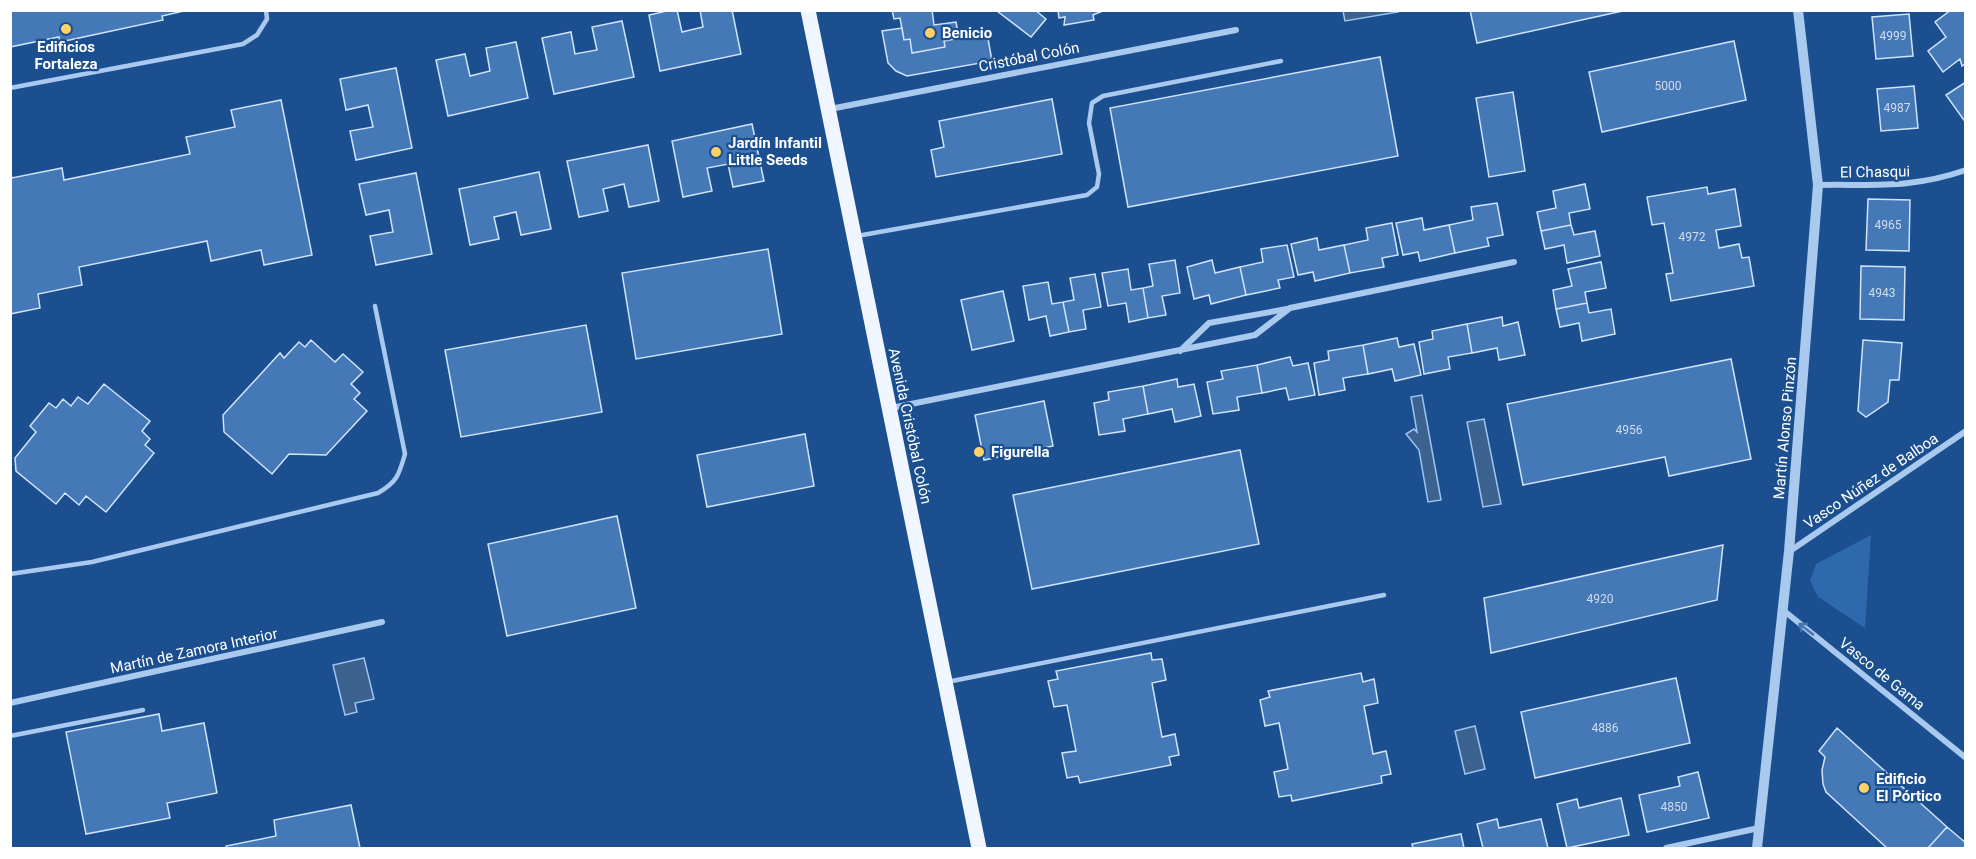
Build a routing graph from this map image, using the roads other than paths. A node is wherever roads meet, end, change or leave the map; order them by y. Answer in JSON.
{"nodes":[{"id":1,"x":266,"y":10,"type":"edge"},
{"id":2,"x":808,"y":10,"type":"edge"},
{"id":3,"x":1798,"y":10,"type":"edge"},
{"id":4,"x":1236,"y":30,"type":"dead end"},
{"id":5,"x":1281,"y":61,"type":"dead end"},
{"id":6,"x":10,"y":88,"type":"edge"},
{"id":7,"x":828,"y":109,"type":"junction"},
{"id":8,"x":1965,"y":170,"type":"edge"},
{"id":9,"x":1818,"y":185,"type":"junction"},
{"id":10,"x":854,"y":237,"type":"junction"},
{"id":11,"x":1514,"y":262,"type":"dead end"},
{"id":12,"x":375,"y":306,"type":"dead end"},
{"id":13,"x":1290,"y":308,"type":"junction"},
{"id":14,"x":1180,"y":351,"type":"junction"},
{"id":15,"x":888,"y":409,"type":"junction"},
{"id":16,"x":1965,"y":431,"type":"edge"},
{"id":17,"x":1790,"y":551,"type":"junction"},
{"id":18,"x":10,"y":574,"type":"edge"},
{"id":19,"x":1384,"y":596,"type":"dead end"},
{"id":20,"x":1783,"y":610,"type":"junction"},
{"id":21,"x":382,"y":622,"type":"dead end"},
{"id":22,"x":945,"y":682,"type":"junction"},
{"id":23,"x":10,"y":703,"type":"edge"},
{"id":24,"x":143,"y":711,"type":"dead end"},
{"id":25,"x":10,"y":736,"type":"edge"},
{"id":26,"x":1965,"y":758,"type":"edge"},
{"id":27,"x":1760,"y":828,"type":"junction"},
{"id":28,"x":979,"y":849,"type":"edge"},
{"id":29,"x":1666,"y":849,"type":"edge"},
{"id":30,"x":1757,"y":849,"type":"edge"}],
"edges":[{"from":1,"to":6,"type":"lane"},
{"from":2,"to":7,"type":"main road","name":"Avenida Cristóbal Colón"},
{"from":3,"to":9,"type":"street","name":"Martín Alonso Pinzón"},
{"from":4,"to":7,"type":"street","name":"Cristóbal Colón"},
{"from":5,"to":10,"type":"lane"},
{"from":7,"to":10,"type":"main road","name":"Avenida Cristóbal Colón"},
{"from":8,"to":9,"type":"street","name":"El Chasqui"},
{"from":9,"to":17,"type":"street","name":"Martín Alonso Pinzón"},
{"from":10,"to":15,"type":"main road","name":"Avenida Cristóbal Colón"},
{"from":11,"to":13,"type":"street"},
{"from":12,"to":18,"type":"lane"},
{"from":13,"to":14,"type":"street"},
{"from":13,"to":14,"type":"street"},
{"from":14,"to":15,"type":"street"},
{"from":15,"to":22,"type":"main road","name":"Avenida Cristóbal Colón"},
{"from":16,"to":17,"type":"street","name":"Vasco Núñez de Balboa"},
{"from":17,"to":20,"type":"street","name":"Martín Alonso Pinzón"},
{"from":19,"to":22,"type":"lane"},
{"from":26,"to":20,"type":"street","name":"Vasco de Gama","one_way":true},
{"from":20,"to":27,"type":"street","name":"Martín Alonso Pinzón"},
{"from":21,"to":23,"type":"street","name":"Martín de Zamora Interior"},
{"from":22,"to":28,"type":"main road","name":"Avenida Cristóbal Colón"},
{"from":24,"to":25,"type":"lane"},
{"from":27,"to":29,"type":"street"},
{"from":27,"to":30,"type":"street","name":"Martín Alonso Pinzón"}]}
